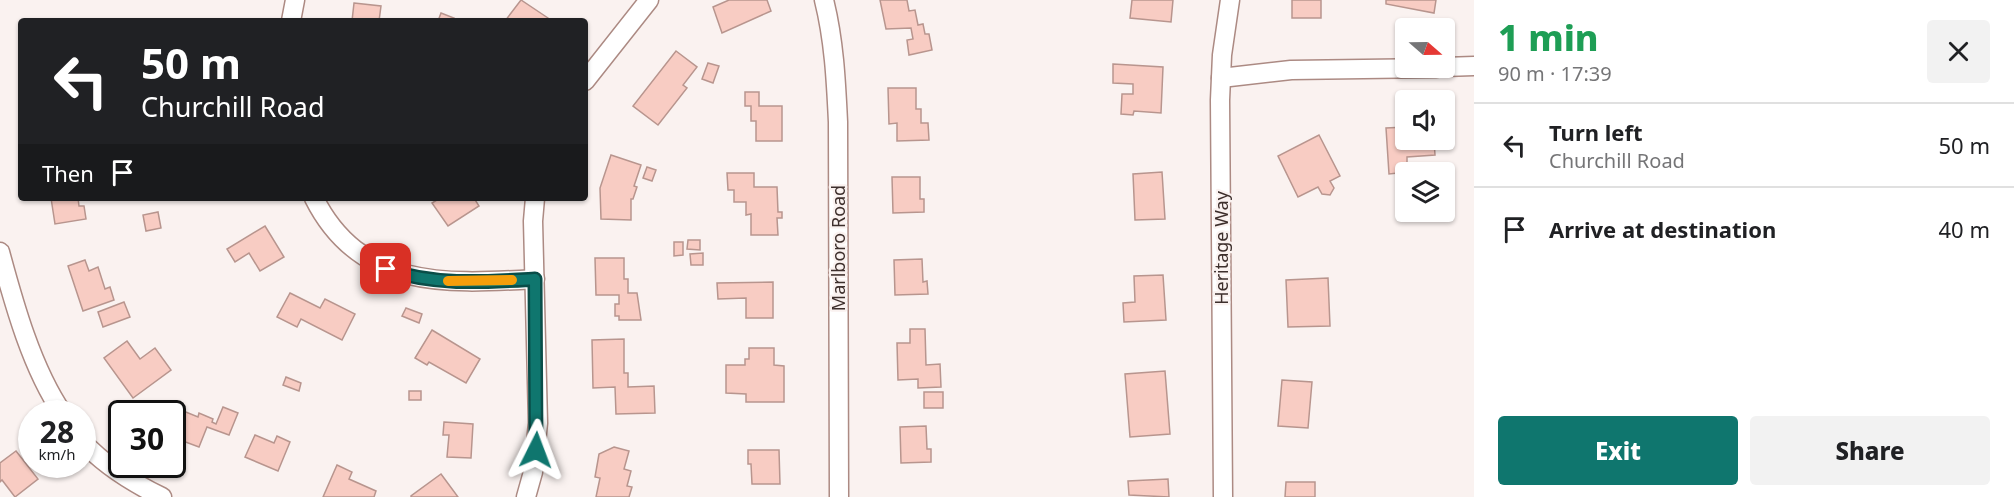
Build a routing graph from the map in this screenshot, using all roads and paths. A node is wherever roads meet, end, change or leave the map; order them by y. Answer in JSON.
{"nodes":[{"id":1,"x":295,"y":0,"type":"edge"},
{"id":2,"x":650,"y":0,"type":"edge"},
{"id":3,"x":824,"y":0,"type":"edge"},
{"id":4,"x":1230,"y":0,"type":"edge"},
{"id":5,"x":292,"y":18,"type":"edge"},
{"id":6,"x":1474,"y":66,"type":"edge"},
{"id":7,"x":1455,"y":67,"type":"edge"},
{"id":8,"x":1395,"y":69,"type":"edge"},
{"id":9,"x":588,"y":77,"type":"edge"},
{"id":10,"x":1221,"y":78,"type":"junction"},
{"id":11,"x":316,"y":201,"type":"edge"},
{"id":12,"x":535,"y":201,"type":"edge"},
{"id":13,"x":0,"y":252,"type":"edge"},
{"id":14,"x":535,"y":279,"type":"junction"},
{"id":15,"x":55,"y":400,"type":"edge"},
{"id":16,"x":96,"y":454,"type":"edge"},
{"id":17,"x":162,"y":497,"type":"edge"},
{"id":18,"x":526,"y":497,"type":"edge"},
{"id":19,"x":839,"y":497,"type":"edge"},
{"id":20,"x":1223,"y":497,"type":"edge"}],
"edges":[{"from":1,"to":5,"type":"street"},
{"from":2,"to":9,"type":"street"},
{"from":3,"to":19,"type":"street","name":"Marlboro Road"},
{"from":4,"to":10,"type":"street","name":"Heritage Way"},
{"from":6,"to":7,"type":"street"},
{"from":8,"to":10,"type":"street"},
{"from":10,"to":20,"type":"street","name":"Heritage Way"},
{"from":11,"to":14,"type":"street"},
{"from":12,"to":14,"type":"street"},
{"from":13,"to":15,"type":"street"},
{"from":14,"to":18,"type":"street"},
{"from":16,"to":17,"type":"street"}]}
